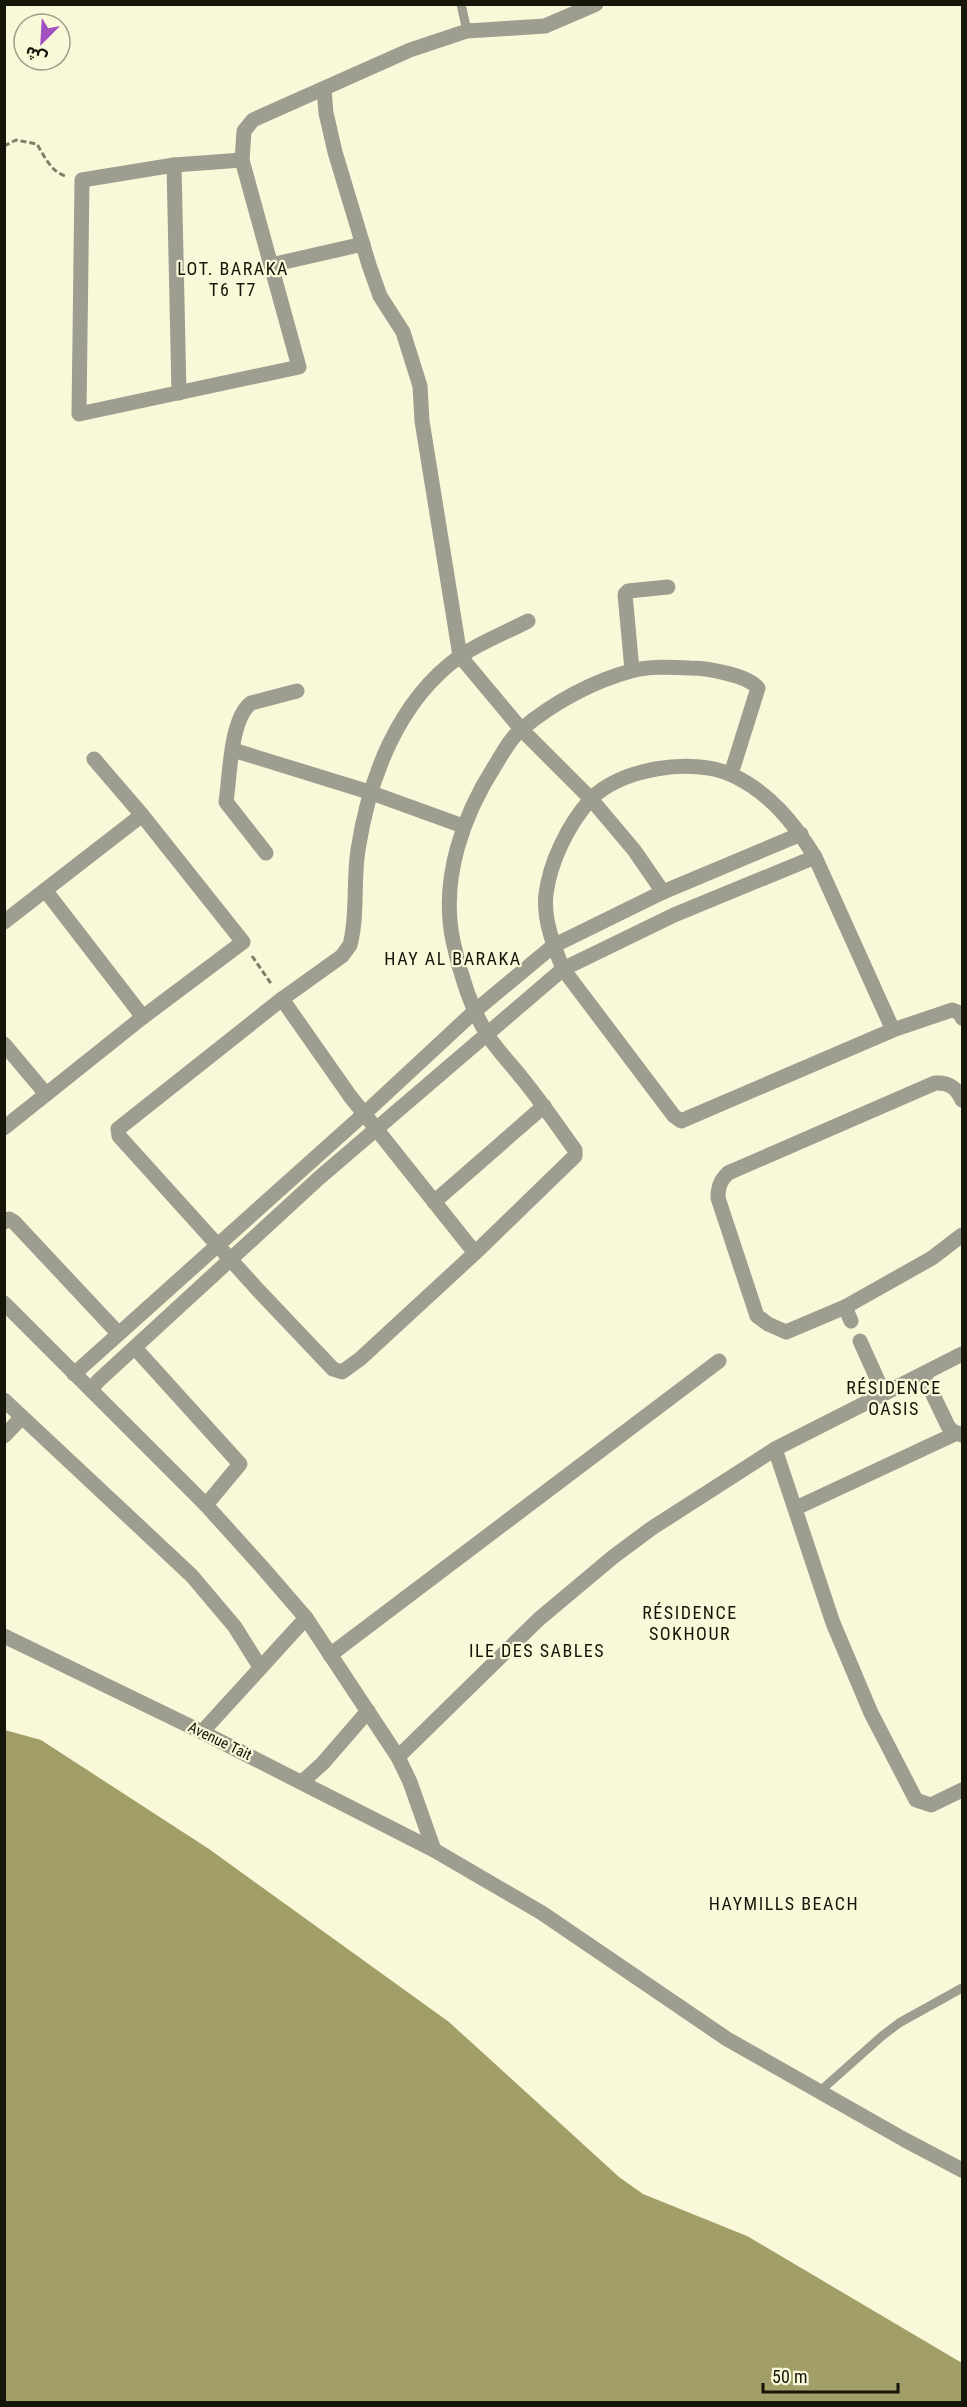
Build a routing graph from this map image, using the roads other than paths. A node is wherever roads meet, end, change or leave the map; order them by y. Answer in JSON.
{"nodes":[{"id":1,"x":461,"y":4,"type":"edge"},
{"id":2,"x":596,"y":4,"type":"edge"},
{"id":3,"x":467,"y":31,"type":"junction"},
{"id":4,"x":324,"y":89,"type":"junction"},
{"id":5,"x":242,"y":160,"type":"junction"},
{"id":6,"x":174,"y":165,"type":"junction"},
{"id":7,"x":363,"y":244,"type":"junction"},
{"id":8,"x":271,"y":265,"type":"junction"},
{"id":9,"x":179,"y":393,"type":"junction"},
{"id":10,"x":668,"y":587,"type":"dead end"},
{"id":11,"x":528,"y":621,"type":"dead end"},
{"id":12,"x":460,"y":656,"type":"junction"},
{"id":13,"x":632,"y":670,"type":"junction"},
{"id":14,"x":297,"y":691,"type":"dead end"},
{"id":15,"x":521,"y":729,"type":"junction"},
{"id":16,"x":233,"y":750,"type":"junction"},
{"id":17,"x":94,"y":759,"type":"dead end"},
{"id":18,"x":731,"y":774,"type":"junction"},
{"id":19,"x":369,"y":792,"type":"junction"},
{"id":20,"x":591,"y":799,"type":"junction"},
{"id":21,"x":142,"y":815,"type":"junction"},
{"id":22,"x":463,"y":826,"type":"junction"},
{"id":23,"x":801,"y":834,"type":"junction"},
{"id":24,"x":266,"y":853,"type":"dead end"},
{"id":25,"x":815,"y":856,"type":"junction"},
{"id":26,"x":45,"y":890,"type":"junction"},
{"id":27,"x":663,"y":892,"type":"junction"},
{"id":28,"x":4,"y":922,"type":"edge"},
{"id":29,"x":554,"y":946,"type":"junction"},
{"id":30,"x":563,"y":969,"type":"junction"},
{"id":31,"x":282,"y":999,"type":"junction"},
{"id":32,"x":476,"y":1010,"type":"junction"},
{"id":33,"x":143,"y":1017,"type":"junction"},
{"id":34,"x":963,"y":1018,"type":"edge"},
{"id":35,"x":893,"y":1030,"type":"junction"},
{"id":36,"x":487,"y":1034,"type":"junction"},
{"id":37,"x":4,"y":1044,"type":"edge"},
{"id":38,"x":46,"y":1095,"type":"junction"},
{"id":39,"x":963,"y":1100,"type":"edge"},
{"id":40,"x":544,"y":1106,"type":"junction"},
{"id":41,"x":364,"y":1114,"type":"junction"},
{"id":42,"x":4,"y":1128,"type":"edge"},
{"id":43,"x":376,"y":1128,"type":"junction"},
{"id":44,"x":434,"y":1202,"type":"junction"},
{"id":45,"x":4,"y":1222,"type":"edge"},
{"id":46,"x":963,"y":1236,"type":"edge"},
{"id":47,"x":218,"y":1244,"type":"junction"},
{"id":48,"x":475,"y":1253,"type":"junction"},
{"id":49,"x":231,"y":1259,"type":"junction"},
{"id":50,"x":4,"y":1303,"type":"edge"},
{"id":51,"x":118,"y":1333,"type":"junction"},
{"id":52,"x":860,"y":1341,"type":"dead end"},
{"id":53,"x":135,"y":1348,"type":"junction"},
{"id":54,"x":963,"y":1354,"type":"edge"},
{"id":55,"x":719,"y":1361,"type":"dead end"},
{"id":56,"x":74,"y":1374,"type":"junction"},
{"id":57,"x":923,"y":1374,"type":"junction"},
{"id":58,"x":91,"y":1390,"type":"junction"},
{"id":59,"x":884,"y":1394,"type":"junction"},
{"id":60,"x":4,"y":1400,"type":"edge"},
{"id":61,"x":22,"y":1417,"type":"junction"},
{"id":62,"x":960,"y":1434,"type":"edge"},
{"id":63,"x":4,"y":1436,"type":"edge"},
{"id":64,"x":775,"y":1449,"type":"junction"},
{"id":65,"x":206,"y":1505,"type":"junction"},
{"id":66,"x":796,"y":1508,"type":"junction"},
{"id":67,"x":306,"y":1618,"type":"junction"},
{"id":68,"x":4,"y":1636,"type":"edge"},
{"id":69,"x":330,"y":1655,"type":"junction"},
{"id":70,"x":260,"y":1667,"type":"junction"},
{"id":71,"x":368,"y":1711,"type":"junction"},
{"id":72,"x":202,"y":1732,"type":"junction"},
{"id":73,"x":398,"y":1758,"type":"junction"},
{"id":74,"x":302,"y":1782,"type":"junction"},
{"id":75,"x":963,"y":1790,"type":"edge"},
{"id":76,"x":434,"y":1850,"type":"junction"},
{"id":77,"x":963,"y":1988,"type":"edge"},
{"id":78,"x":819,"y":2092,"type":"junction"},
{"id":79,"x":963,"y":2169,"type":"edge"}],
"edges":[{"from":1,"to":3,"type":"lane"},
{"from":2,"to":3,"type":"street"},
{"from":3,"to":4,"type":"street"},
{"from":4,"to":5,"type":"street"},
{"from":4,"to":7,"type":"street"},
{"from":5,"to":6,"type":"street"},
{"from":5,"to":8,"type":"street"},
{"from":6,"to":9,"type":"street"},
{"from":6,"to":9,"type":"street"},
{"from":7,"to":8,"type":"street"},
{"from":7,"to":12,"type":"street"},
{"from":8,"to":9,"type":"street"},
{"from":10,"to":13,"type":"street"},
{"from":11,"to":12,"type":"street"},
{"from":12,"to":15,"type":"street"},
{"from":12,"to":19,"type":"street"},
{"from":13,"to":15,"type":"street"},
{"from":13,"to":18,"type":"street"},
{"from":14,"to":16,"type":"street"},
{"from":15,"to":20,"type":"street"},
{"from":15,"to":22,"type":"street"},
{"from":16,"to":19,"type":"street"},
{"from":16,"to":24,"type":"street"},
{"from":17,"to":21,"type":"street"},
{"from":18,"to":20,"type":"street"},
{"from":18,"to":23,"type":"street"},
{"from":19,"to":22,"type":"street"},
{"from":19,"to":31,"type":"street"},
{"from":20,"to":27,"type":"street"},
{"from":20,"to":29,"type":"street"},
{"from":21,"to":26,"type":"street"},
{"from":21,"to":33,"type":"street"},
{"from":22,"to":32,"type":"street"},
{"from":23,"to":25,"type":"street"},
{"from":23,"to":27,"type":"street"},
{"from":25,"to":30,"type":"street"},
{"from":25,"to":35,"type":"street"},
{"from":26,"to":28,"type":"street"},
{"from":26,"to":33,"type":"street"},
{"from":27,"to":29,"type":"street"},
{"from":29,"to":30,"type":"street"},
{"from":29,"to":32,"type":"street"},
{"from":30,"to":35,"type":"street"},
{"from":30,"to":36,"type":"street"},
{"from":31,"to":41,"type":"street"},
{"from":31,"to":47,"type":"street"},
{"from":32,"to":36,"type":"street"},
{"from":32,"to":41,"type":"street"},
{"from":33,"to":38,"type":"street"},
{"from":34,"to":35,"type":"street"},
{"from":36,"to":40,"type":"street"},
{"from":36,"to":43,"type":"street"},
{"from":37,"to":38,"type":"street"},
{"from":38,"to":42,"type":"street"},
{"from":39,"to":46,"type":"street"},
{"from":40,"to":44,"type":"street"},
{"from":40,"to":48,"type":"street"},
{"from":41,"to":43,"type":"street"},
{"from":41,"to":47,"type":"street"},
{"from":43,"to":44,"type":"street"},
{"from":43,"to":49,"type":"street"},
{"from":44,"to":48,"type":"street"},
{"from":45,"to":51,"type":"street"},
{"from":47,"to":49,"type":"street"},
{"from":47,"to":51,"type":"street"},
{"from":48,"to":49,"type":"street"},
{"from":49,"to":53,"type":"street"},
{"from":50,"to":56,"type":"street"},
{"from":51,"to":56,"type":"street"},
{"from":52,"to":59,"type":"street"},
{"from":53,"to":58,"type":"street"},
{"from":53,"to":65,"type":"street"},
{"from":54,"to":57,"type":"street"},
{"from":55,"to":69,"type":"street"},
{"from":56,"to":58,"type":"street"},
{"from":57,"to":59,"type":"street"},
{"from":57,"to":62,"type":"street"},
{"from":58,"to":65,"type":"street"},
{"from":59,"to":64,"type":"street"},
{"from":60,"to":61,"type":"street"},
{"from":61,"to":63,"type":"street"},
{"from":61,"to":70,"type":"street"},
{"from":62,"to":66,"type":"street"},
{"from":64,"to":66,"type":"street"},
{"from":64,"to":73,"type":"street"},
{"from":65,"to":67,"type":"street"},
{"from":66,"to":75,"type":"street"},
{"from":67,"to":69,"type":"street"},
{"from":67,"to":70,"type":"street"},
{"from":68,"to":72,"type":"street","name":"Avenue Tait"},
{"from":69,"to":71,"type":"street"},
{"from":70,"to":72,"type":"street"},
{"from":71,"to":73,"type":"street"},
{"from":71,"to":74,"type":"street"},
{"from":72,"to":74,"type":"street","name":"Avenue Tait"},
{"from":73,"to":76,"type":"street"},
{"from":74,"to":76,"type":"street","name":"Avenue Tait"},
{"from":76,"to":78,"type":"street","name":"Avenue Tait"},
{"from":77,"to":78,"type":"lane"},
{"from":78,"to":79,"type":"street","name":"Avenue Tait"}]}
